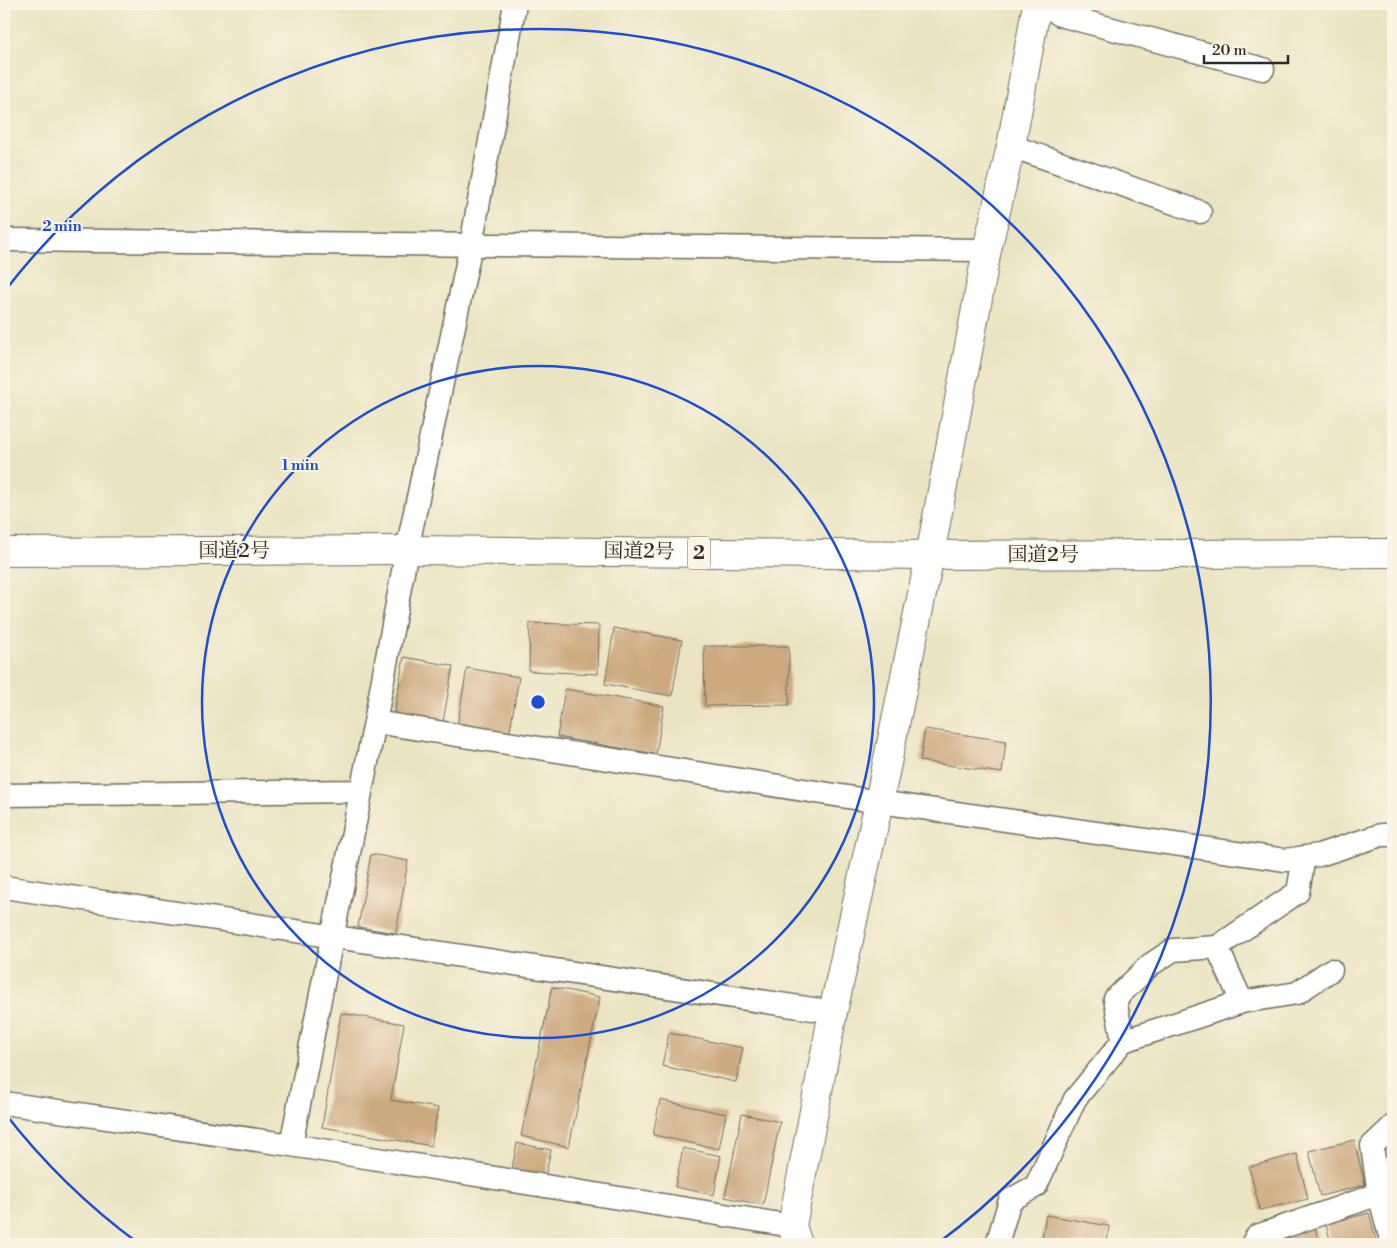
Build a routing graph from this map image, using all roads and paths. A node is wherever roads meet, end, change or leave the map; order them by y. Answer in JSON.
{"nodes":[{"id":1,"x":515,"y":4,"type":"edge"},
{"id":2,"x":1037,"y":4,"type":"edge"},
{"id":3,"x":1046,"y":4,"type":"edge"},
{"id":4,"x":1264,"y":69,"type":"dead end"},
{"id":5,"x":1011,"y":146,"type":"junction"},
{"id":6,"x":1200,"y":212,"type":"dead end"},
{"id":7,"x":4,"y":240,"type":"edge"},
{"id":8,"x":470,"y":246,"type":"junction"},
{"id":9,"x":986,"y":250,"type":"junction"},
{"id":10,"x":407,"y":550,"type":"junction"},
{"id":11,"x":4,"y":552,"type":"edge"},
{"id":12,"x":1393,"y":553,"type":"edge"},
{"id":13,"x":930,"y":556,"type":"junction"},
{"id":14,"x":375,"y":722,"type":"junction"},
{"id":15,"x":361,"y":791,"type":"junction"},
{"id":16,"x":4,"y":795,"type":"edge"},
{"id":17,"x":879,"y":802,"type":"junction"},
{"id":18,"x":1393,"y":835,"type":"edge"},
{"id":19,"x":1304,"y":857,"type":"junction"},
{"id":20,"x":4,"y":887,"type":"edge"},
{"id":21,"x":333,"y":937,"type":"junction"},
{"id":22,"x":1217,"y":947,"type":"junction"},
{"id":23,"x":1331,"y":970,"type":"dead end"},
{"id":24,"x":1242,"y":1002,"type":"junction"},
{"id":25,"x":833,"y":1012,"type":"junction"},
{"id":26,"x":1123,"y":1041,"type":"junction"},
{"id":27,"x":4,"y":1103,"type":"edge"},
{"id":28,"x":1393,"y":1126,"type":"edge"},
{"id":29,"x":291,"y":1145,"type":"junction"},
{"id":30,"x":1379,"y":1194,"type":"junction"},
{"id":31,"x":795,"y":1235,"type":"edge"},
{"id":32,"x":997,"y":1244,"type":"edge"},
{"id":33,"x":1252,"y":1244,"type":"edge"},
{"id":34,"x":1392,"y":1244,"type":"edge"}],
"edges":[{"from":1,"to":8,"type":"street"},
{"from":2,"to":5,"type":"main road"},
{"from":3,"to":4,"type":"street"},
{"from":5,"to":6,"type":"street"},
{"from":5,"to":9,"type":"main road"},
{"from":7,"to":8,"type":"street"},
{"from":8,"to":9,"type":"street"},
{"from":8,"to":10,"type":"street"},
{"from":9,"to":13,"type":"main road"},
{"from":10,"to":11,"type":"main road","name":"国道2号","number":"2"},
{"from":10,"to":13,"type":"main road","name":"国道2号","number":"2"},
{"from":10,"to":14,"type":"street"},
{"from":12,"to":13,"type":"main road","name":"国道2号","number":"2"},
{"from":13,"to":17,"type":"main road"},
{"from":14,"to":15,"type":"street"},
{"from":14,"to":17,"type":"street"},
{"from":15,"to":16,"type":"street"},
{"from":15,"to":21,"type":"street"},
{"from":17,"to":19,"type":"street"},
{"from":17,"to":25,"type":"main road"},
{"from":18,"to":19,"type":"street"},
{"from":19,"to":22,"type":"street"},
{"from":20,"to":21,"type":"street"},
{"from":21,"to":25,"type":"street"},
{"from":21,"to":29,"type":"street"},
{"from":22,"to":24,"type":"street"},
{"from":22,"to":26,"type":"street"},
{"from":23,"to":24,"type":"street"},
{"from":24,"to":26,"type":"street"},
{"from":25,"to":31,"type":"main road"},
{"from":26,"to":32,"type":"street"},
{"from":27,"to":29,"type":"street"},
{"from":28,"to":30,"type":"street"},
{"from":29,"to":31,"type":"street"},
{"from":30,"to":33,"type":"street"},
{"from":30,"to":34,"type":"street"}]}
